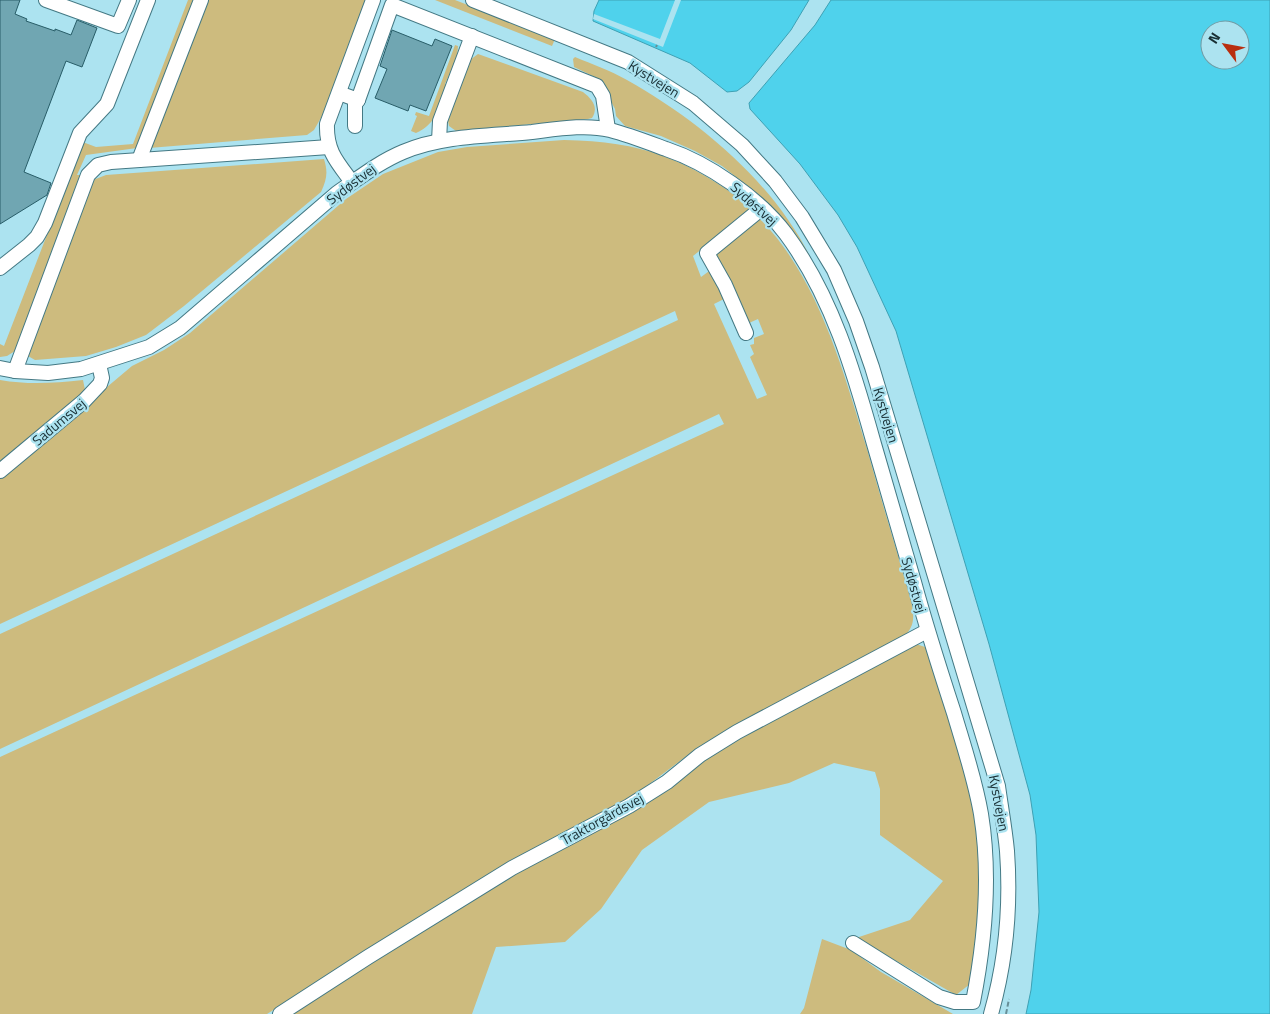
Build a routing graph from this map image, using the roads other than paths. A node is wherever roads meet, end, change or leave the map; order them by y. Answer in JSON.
{"nodes":[{"id":1,"x":46,"y":0,"type":"edge"},
{"id":2,"x":129,"y":0,"type":"edge"},
{"id":3,"x":148,"y":0,"type":"edge"},
{"id":4,"x":201,"y":0,"type":"edge"},
{"id":5,"x":373,"y":0,"type":"edge"},
{"id":6,"x":473,"y":0,"type":"edge"},
{"id":7,"x":386,"y":3,"type":"edge"},
{"id":8,"x":472,"y":36,"type":"junction"},
{"id":9,"x":339,"y":93,"type":"junction"},
{"id":10,"x":358,"y":100,"type":"junction"},
{"id":11,"x":355,"y":126,"type":"dead end"},
{"id":12,"x":608,"y":129,"type":"junction"},
{"id":13,"x":439,"y":141,"type":"junction"},
{"id":14,"x":329,"y":147,"type":"junction"},
{"id":15,"x":139,"y":160,"type":"junction"},
{"id":16,"x":352,"y":182,"type":"junction"},
{"id":17,"x":762,"y":208,"type":"junction"},
{"id":18,"x":0,"y":268,"type":"edge"},
{"id":19,"x":746,"y":334,"type":"dead end"},
{"id":20,"x":100,"y":364,"type":"junction"},
{"id":21,"x":0,"y":368,"type":"edge"},
{"id":22,"x":15,"y":371,"type":"junction"},
{"id":23,"x":0,"y":471,"type":"edge"},
{"id":24,"x":927,"y":631,"type":"junction"},
{"id":25,"x":853,"y":943,"type":"dead end"},
{"id":26,"x":972,"y":1008,"type":"edge"},
{"id":27,"x":280,"y":1014,"type":"edge"},
{"id":28,"x":991,"y":1014,"type":"edge"}],
"edges":[{"from":1,"to":2,"type":"street"},
{"from":3,"to":18,"type":"street"},
{"from":4,"to":15,"type":"street"},
{"from":5,"to":9,"type":"street"},
{"from":6,"to":28,"type":"street","name":"Kystvejen"},
{"from":7,"to":8,"type":"street"},
{"from":7,"to":10,"type":"street"},
{"from":8,"to":12,"type":"street"},
{"from":8,"to":13,"type":"street"},
{"from":9,"to":10,"type":"street"},
{"from":9,"to":14,"type":"street"},
{"from":10,"to":11,"type":"street"},
{"from":12,"to":13,"type":"street","name":"Sydøstvej"},
{"from":12,"to":17,"type":"street","name":"Sydøstvej"},
{"from":13,"to":16,"type":"street","name":"Sydøstvej"},
{"from":14,"to":15,"type":"street"},
{"from":14,"to":16,"type":"street"},
{"from":15,"to":22,"type":"street"},
{"from":16,"to":20,"type":"street","name":"Sydøstvej"},
{"from":17,"to":19,"type":"street"},
{"from":17,"to":24,"type":"street","name":"Sydøstvej"},
{"from":20,"to":22,"type":"street","name":"Sydøstvej"},
{"from":20,"to":23,"type":"street","name":"Sadumsvej"},
{"from":21,"to":22,"type":"street","name":"Sydøstvej"},
{"from":24,"to":26,"type":"street","name":"Sydøstvej"},
{"from":24,"to":27,"type":"street","name":"Traktorgårdsvej"},
{"from":25,"to":26,"type":"street","name":"Sydøstvej"}]}
